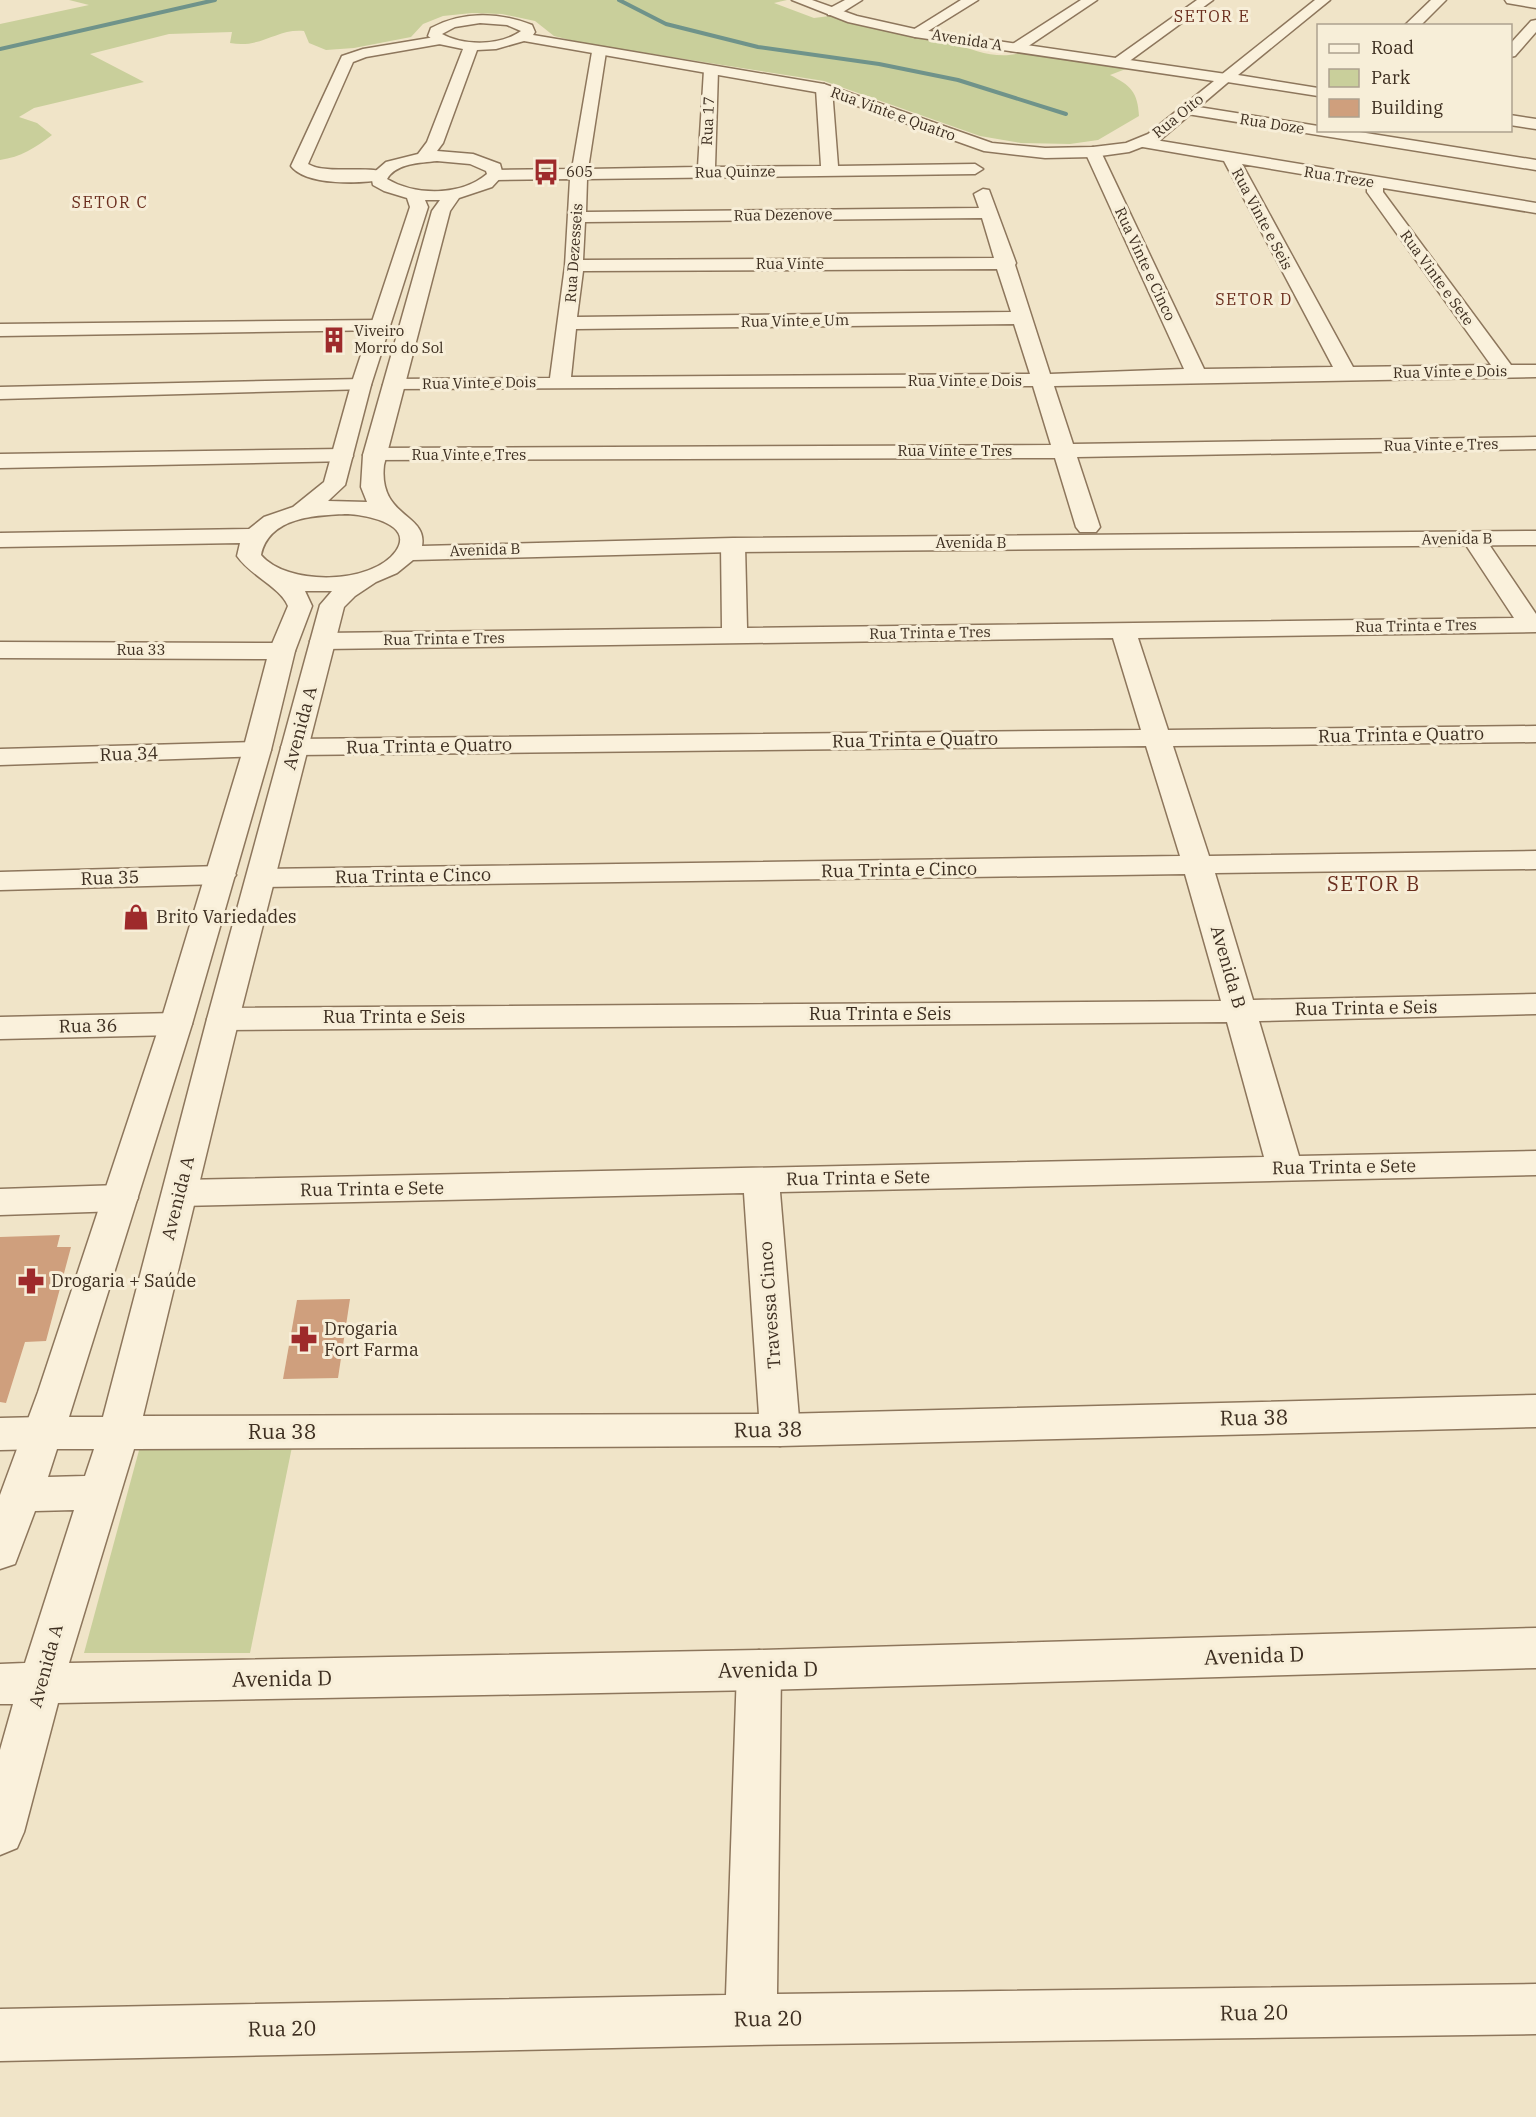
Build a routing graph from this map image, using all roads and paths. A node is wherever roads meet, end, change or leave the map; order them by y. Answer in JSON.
{"nodes":[{"id":1,"x":799,"y":0,"type":"edge"},
{"id":2,"x":855,"y":0,"type":"edge"},
{"id":3,"x":970,"y":0,"type":"edge"},
{"id":4,"x":1090,"y":0,"type":"edge"},
{"id":5,"x":1206,"y":0,"type":"edge"},
{"id":6,"x":1323,"y":0,"type":"edge"},
{"id":7,"x":1439,"y":0,"type":"edge"},
{"id":8,"x":1512,"y":0,"type":"edge"},
{"id":9,"x":1536,"y":4,"type":"edge"},
{"id":10,"x":833,"y":12,"type":"junction"},
{"id":11,"x":1413,"y":24,"type":"edge"},
{"id":12,"x":1536,"y":24,"type":"edge"},
{"id":13,"x":915,"y":33,"type":"junction"},
{"id":14,"x":524,"y":37,"type":"junction"},
{"id":15,"x":441,"y":40,"type":"junction"},
{"id":16,"x":472,"y":45,"type":"junction"},
{"id":17,"x":489,"y":45,"type":"junction"},
{"id":18,"x":1016,"y":48,"type":"junction"},
{"id":19,"x":1512,"y":51,"type":"edge"},
{"id":20,"x":599,"y":52,"type":"junction"},
{"id":21,"x":1119,"y":62,"type":"junction"},
{"id":22,"x":1138,"y":65,"type":"junction"},
{"id":23,"x":711,"y":70,"type":"junction"},
{"id":24,"x":478,"y":75,"type":"dead end"},
{"id":25,"x":1226,"y":78,"type":"junction"},
{"id":26,"x":824,"y":89,"type":"junction"},
{"id":27,"x":1317,"y":92,"type":"edge"},
{"id":28,"x":1200,"y":99,"type":"junction"},
{"id":29,"x":1186,"y":110,"type":"junction"},
{"id":30,"x":1512,"y":120,"type":"edge"},
{"id":31,"x":1536,"y":124,"type":"edge"},
{"id":32,"x":1317,"y":131,"type":"edge"},
{"id":33,"x":1326,"y":132,"type":"edge"},
{"id":34,"x":971,"y":143,"type":"junction"},
{"id":35,"x":1143,"y":143,"type":"junction"},
{"id":36,"x":1093,"y":152,"type":"junction"},
{"id":37,"x":424,"y":157,"type":"junction"},
{"id":38,"x":1231,"y":159,"type":"junction"},
{"id":39,"x":1536,"y":165,"type":"edge"},
{"id":40,"x":975,"y":169,"type":"junction"},
{"id":41,"x":830,"y":171,"type":"junction"},
{"id":42,"x":706,"y":172,"type":"junction"},
{"id":43,"x":579,"y":174,"type":"junction"},
{"id":44,"x":379,"y":175,"type":"junction"},
{"id":45,"x":495,"y":175,"type":"junction"},
{"id":46,"x":1375,"y":183,"type":"junction"},
{"id":47,"x":414,"y":194,"type":"junction"},
{"id":48,"x":453,"y":194,"type":"junction"},
{"id":49,"x":1536,"y":207,"type":"edge"},
{"id":50,"x":990,"y":213,"type":"junction"},
{"id":51,"x":577,"y":218,"type":"junction"},
{"id":52,"x":1007,"y":263,"type":"junction"},
{"id":53,"x":574,"y":266,"type":"junction"},
{"id":54,"x":1023,"y":318,"type":"junction"},
{"id":55,"x":568,"y":323,"type":"junction"},
{"id":56,"x":380,"y":326,"type":"junction"},
{"id":57,"x":0,"y":330,"type":"edge"},
{"id":58,"x":1504,"y":371,"type":"junction"},
{"id":59,"x":1536,"y":371,"type":"edge"},
{"id":60,"x":1346,"y":373,"type":"junction"},
{"id":61,"x":1197,"y":375,"type":"junction"},
{"id":62,"x":1043,"y":380,"type":"junction"},
{"id":63,"x":560,"y":382,"type":"junction"},
{"id":64,"x":361,"y":385,"type":"junction"},
{"id":65,"x":393,"y":385,"type":"junction"},
{"id":66,"x":0,"y":393,"type":"edge"},
{"id":67,"x":1536,"y":443,"type":"edge"},
{"id":68,"x":1063,"y":451,"type":"junction"},
{"id":69,"x":374,"y":455,"type":"junction"},
{"id":70,"x":342,"y":456,"type":"junction"},
{"id":71,"x":0,"y":461,"type":"edge"},
{"id":72,"x":302,"y":512,"type":"junction"},
{"id":73,"x":388,"y":514,"type":"junction"},
{"id":74,"x":1536,"y":522,"type":"edge"},
{"id":75,"x":1088,"y":527,"type":"junction"},
{"id":76,"x":1536,"y":538,"type":"edge"},
{"id":77,"x":1474,"y":539,"type":"junction"},
{"id":78,"x":0,"y":540,"type":"edge"},
{"id":79,"x":409,"y":543,"type":"junction"},
{"id":80,"x":733,"y":545,"type":"junction"},
{"id":81,"x":252,"y":546,"type":"junction"},
{"id":82,"x":0,"y":556,"type":"edge"},
{"id":83,"x":274,"y":577,"type":"junction"},
{"id":84,"x":367,"y":577,"type":"junction"},
{"id":85,"x":1534,"y":625,"type":"edge"},
{"id":86,"x":1123,"y":630,"type":"junction"},
{"id":87,"x":735,"y":635,"type":"junction"},
{"id":88,"x":323,"y":641,"type":"junction"},
{"id":89,"x":0,"y":650,"type":"edge"},
{"id":90,"x":282,"y":651,"type":"junction"},
{"id":91,"x":1536,"y":734,"type":"edge"},
{"id":92,"x":1159,"y":737,"type":"junction"},
{"id":93,"x":295,"y":747,"type":"junction"},
{"id":94,"x":257,"y":750,"type":"junction"},
{"id":95,"x":0,"y":757,"type":"edge"},
{"id":96,"x":1536,"y":860,"type":"edge"},
{"id":97,"x":1198,"y":867,"type":"junction"},
{"id":98,"x":221,"y":875,"type":"junction"},
{"id":99,"x":262,"y":878,"type":"junction"},
{"id":100,"x":0,"y":881,"type":"edge"},
{"id":101,"x":1536,"y":1004,"type":"edge"},
{"id":102,"x":1240,"y":1011,"type":"junction"},
{"id":103,"x":223,"y":1019,"type":"junction"},
{"id":104,"x":176,"y":1024,"type":"junction"},
{"id":105,"x":0,"y":1028,"type":"edge"},
{"id":106,"x":1536,"y":1163,"type":"edge"},
{"id":107,"x":1285,"y":1168,"type":"junction"},
{"id":108,"x":761,"y":1180,"type":"junction"},
{"id":109,"x":180,"y":1193,"type":"junction"},
{"id":110,"x":120,"y":1198,"type":"junction"},
{"id":111,"x":0,"y":1202,"type":"edge"},
{"id":112,"x":1536,"y":1411,"type":"edge"},
{"id":113,"x":780,"y":1430,"type":"junction"},
{"id":114,"x":119,"y":1432,"type":"junction"},
{"id":115,"x":0,"y":1434,"type":"edge"},
{"id":116,"x":43,"y":1434,"type":"junction"},
{"id":117,"x":100,"y":1493,"type":"junction"},
{"id":118,"x":22,"y":1494,"type":"junction"},
{"id":119,"x":0,"y":1549,"type":"edge"},
{"id":120,"x":1536,"y":1648,"type":"edge"},
{"id":121,"x":759,"y":1670,"type":"junction"},
{"id":122,"x":21,"y":1683,"type":"edge"},
{"id":123,"x":0,"y":1832,"type":"edge"},
{"id":124,"x":1535,"y":2014,"type":"edge"},
{"id":125,"x":751,"y":2020,"type":"junction"},
{"id":126,"x":0,"y":2036,"type":"edge"}],
"edges":[{"from":1,"to":10,"type":"street","name":"Avenida A"},
{"from":2,"to":10,"type":"street"},
{"from":3,"to":13,"type":"street"},
{"from":4,"to":18,"type":"street"},
{"from":5,"to":21,"type":"street"},
{"from":6,"to":25,"type":"street","name":"Rua Oito"},
{"from":7,"to":11,"type":"street"},
{"from":8,"to":9,"type":"street"},
{"from":10,"to":13,"type":"street","name":"Avenida A"},
{"from":12,"to":19,"type":"street"},
{"from":13,"to":18,"type":"street","name":"Avenida A"},
{"from":14,"to":15,"type":"street"},
{"from":14,"to":17,"type":"street"},
{"from":14,"to":20,"type":"street","name":"Rua Vinte e Quatro"},
{"from":15,"to":16,"type":"street"},
{"from":15,"to":44,"type":"street"},
{"from":16,"to":17,"type":"street"},
{"from":16,"to":37,"type":"street"},
{"from":17,"to":24,"type":"street"},
{"from":18,"to":21,"type":"street","name":"Avenida A"},
{"from":20,"to":23,"type":"street","name":"Rua Vinte e Quatro"},
{"from":20,"to":43,"type":"street","name":"Rua Dezesseis"},
{"from":21,"to":22,"type":"street","name":"Avenida A"},
{"from":22,"to":25,"type":"street","name":"Avenida A"},
{"from":22,"to":28,"type":"street","name":"Avenida A"},
{"from":23,"to":26,"type":"street","name":"Rua Vinte e Quatro"},
{"from":23,"to":42,"type":"street","name":"Rua 17"},
{"from":25,"to":27,"type":"street","name":"Avenida A"},
{"from":25,"to":28,"type":"street","name":"Rua Oito"},
{"from":26,"to":34,"type":"street","name":"Rua Vinte e Quatro"},
{"from":26,"to":41,"type":"street"},
{"from":28,"to":29,"type":"street","name":"Rua Oito"},
{"from":29,"to":32,"type":"street","name":"Rua Doze"},
{"from":29,"to":35,"type":"street","name":"Rua Oito"},
{"from":30,"to":31,"type":"street"},
{"from":33,"to":39,"type":"street","name":"Rua Doze"},
{"from":34,"to":36,"type":"street","name":"Rua Oito"},
{"from":34,"to":40,"type":"street","name":"Rua Vinte e Quatro"},
{"from":35,"to":36,"type":"street","name":"Rua Oito"},
{"from":35,"to":38,"type":"street","name":"Rua Treze"},
{"from":36,"to":61,"type":"street","name":"Rua Vinte e Cinco"},
{"from":37,"to":44,"type":"street"},
{"from":37,"to":45,"type":"street"},
{"from":38,"to":46,"type":"street","name":"Rua Treze"},
{"from":38,"to":60,"type":"street","name":"Rua Vinte e Seis"},
{"from":40,"to":41,"type":"street","name":"Rua Quinze"},
{"from":40,"to":50,"type":"street","name":"Rua Vinte e Quatro"},
{"from":41,"to":42,"type":"street","name":"Rua Quinze"},
{"from":42,"to":43,"type":"street","name":"Rua Quinze"},
{"from":43,"to":45,"type":"street","name":"Rua Quinze"},
{"from":43,"to":51,"type":"street","name":"Rua Dezesseis"},
{"from":44,"to":47,"type":"street"},
{"from":45,"to":48,"type":"street"},
{"from":46,"to":49,"type":"street","name":"Rua Treze"},
{"from":46,"to":58,"type":"street","name":"Rua Vinte e Sete"},
{"from":47,"to":48,"type":"street"},
{"from":47,"to":56,"type":"street"},
{"from":48,"to":65,"type":"street"},
{"from":50,"to":51,"type":"street","name":"Rua Dezenove"},
{"from":50,"to":52,"type":"street","name":"Rua Vinte e Quatro"},
{"from":51,"to":53,"type":"street","name":"Rua Dezesseis"},
{"from":52,"to":53,"type":"street","name":"Rua Vinte"},
{"from":52,"to":54,"type":"street","name":"Rua Vinte e Quatro"},
{"from":53,"to":55,"type":"street","name":"Rua Dezesseis"},
{"from":54,"to":55,"type":"street","name":"Rua Vinte e Um"},
{"from":54,"to":62,"type":"street","name":"Rua Vinte e Quatro"},
{"from":55,"to":63,"type":"street","name":"Rua Dezesseis"},
{"from":56,"to":57,"type":"street"},
{"from":56,"to":64,"type":"street"},
{"from":58,"to":59,"type":"street","name":"Rua Vinte e Dois"},
{"from":58,"to":60,"type":"street","name":"Rua Vinte e Dois"},
{"from":60,"to":61,"type":"street","name":"Rua Vinte e Dois"},
{"from":61,"to":62,"type":"street","name":"Rua Vinte e Dois"},
{"from":62,"to":63,"type":"street","name":"Rua Vinte e Dois"},
{"from":62,"to":68,"type":"street","name":"Rua Vinte e Quatro"},
{"from":63,"to":65,"type":"street","name":"Rua Vinte e Dois"},
{"from":64,"to":66,"type":"street"},
{"from":64,"to":70,"type":"street"},
{"from":65,"to":69,"type":"street"},
{"from":67,"to":68,"type":"street","name":"Rua Vinte e Tres"},
{"from":68,"to":69,"type":"street","name":"Rua Vinte e Tres"},
{"from":68,"to":75,"type":"street","name":"Rua Vinte e Quatro"},
{"from":69,"to":73,"type":"street"},
{"from":70,"to":71,"type":"street"},
{"from":70,"to":72,"type":"street"},
{"from":72,"to":73,"type":"street"},
{"from":72,"to":81,"type":"street"},
{"from":73,"to":79,"type":"street"},
{"from":74,"to":75,"type":"street","name":"Avenida B"},
{"from":75,"to":79,"type":"street","name":"Avenida B"},
{"from":76,"to":77,"type":"street","name":"Avenida B"},
{"from":77,"to":80,"type":"street","name":"Avenida B"},
{"from":77,"to":85,"type":"street"},
{"from":78,"to":81,"type":"street"},
{"from":79,"to":80,"type":"street","name":"Avenida B"},
{"from":79,"to":84,"type":"street"},
{"from":80,"to":87,"type":"street"},
{"from":81,"to":82,"type":"street"},
{"from":81,"to":83,"type":"street"},
{"from":83,"to":84,"type":"street"},
{"from":83,"to":90,"type":"street","name":"Avenida A"},
{"from":84,"to":88,"type":"street","name":"Avenida A"},
{"from":85,"to":86,"type":"street","name":"Rua Trinta e Tres"},
{"from":86,"to":87,"type":"street","name":"Rua Trinta e Tres"},
{"from":86,"to":92,"type":"street","name":"Avenida B"},
{"from":87,"to":88,"type":"street","name":"Rua Trinta e Tres"},
{"from":88,"to":93,"type":"street","name":"Avenida A"},
{"from":89,"to":90,"type":"street","name":"Rua 33"},
{"from":90,"to":94,"type":"street","name":"Avenida A"},
{"from":91,"to":92,"type":"street","name":"Rua Trinta e Quatro"},
{"from":92,"to":93,"type":"street","name":"Rua Trinta e Quatro"},
{"from":92,"to":97,"type":"street","name":"Avenida B"},
{"from":93,"to":99,"type":"street","name":"Avenida A"},
{"from":94,"to":95,"type":"street","name":"Rua 34"},
{"from":94,"to":98,"type":"street","name":"Avenida A"},
{"from":96,"to":97,"type":"street","name":"Rua Trinta e Cinco"},
{"from":97,"to":99,"type":"street","name":"Rua Trinta e Cinco"},
{"from":97,"to":102,"type":"street","name":"Avenida B"},
{"from":98,"to":100,"type":"street","name":"Rua 35"},
{"from":98,"to":104,"type":"street","name":"Avenida A"},
{"from":99,"to":103,"type":"street","name":"Avenida A"},
{"from":101,"to":102,"type":"street","name":"Rua Trinta e Seis"},
{"from":102,"to":103,"type":"street","name":"Rua Trinta e Seis"},
{"from":102,"to":107,"type":"street","name":"Avenida B"},
{"from":103,"to":109,"type":"street","name":"Avenida A"},
{"from":104,"to":105,"type":"street","name":"Rua 36"},
{"from":104,"to":110,"type":"street","name":"Avenida A"},
{"from":106,"to":107,"type":"street","name":"Rua Trinta e Sete"},
{"from":107,"to":108,"type":"street","name":"Rua Trinta e Sete"},
{"from":108,"to":109,"type":"street","name":"Rua Trinta e Sete"},
{"from":108,"to":113,"type":"street","name":"Travessa Cinco"},
{"from":109,"to":114,"type":"street","name":"Avenida A"},
{"from":110,"to":111,"type":"street"},
{"from":110,"to":116,"type":"street","name":"Avenida A"},
{"from":112,"to":113,"type":"street","name":"Rua 38"},
{"from":113,"to":114,"type":"street","name":"Rua 38"},
{"from":114,"to":116,"type":"street","name":"Rua 38"},
{"from":114,"to":117,"type":"street","name":"Avenida A"},
{"from":115,"to":116,"type":"street","name":"Rua 38"},
{"from":116,"to":118,"type":"street","name":"Avenida A"},
{"from":117,"to":118,"type":"street"},
{"from":117,"to":122,"type":"street","name":"Avenida A"},
{"from":118,"to":119,"type":"street","name":"Avenida A"},
{"from":120,"to":121,"type":"street","name":"Avenida D"},
{"from":121,"to":122,"type":"street","name":"Avenida D"},
{"from":121,"to":125,"type":"street"},
{"from":122,"to":123,"type":"street","name":"Avenida A"},
{"from":124,"to":125,"type":"street","name":"Rua 20"},
{"from":125,"to":126,"type":"street","name":"Rua 20"}]}
